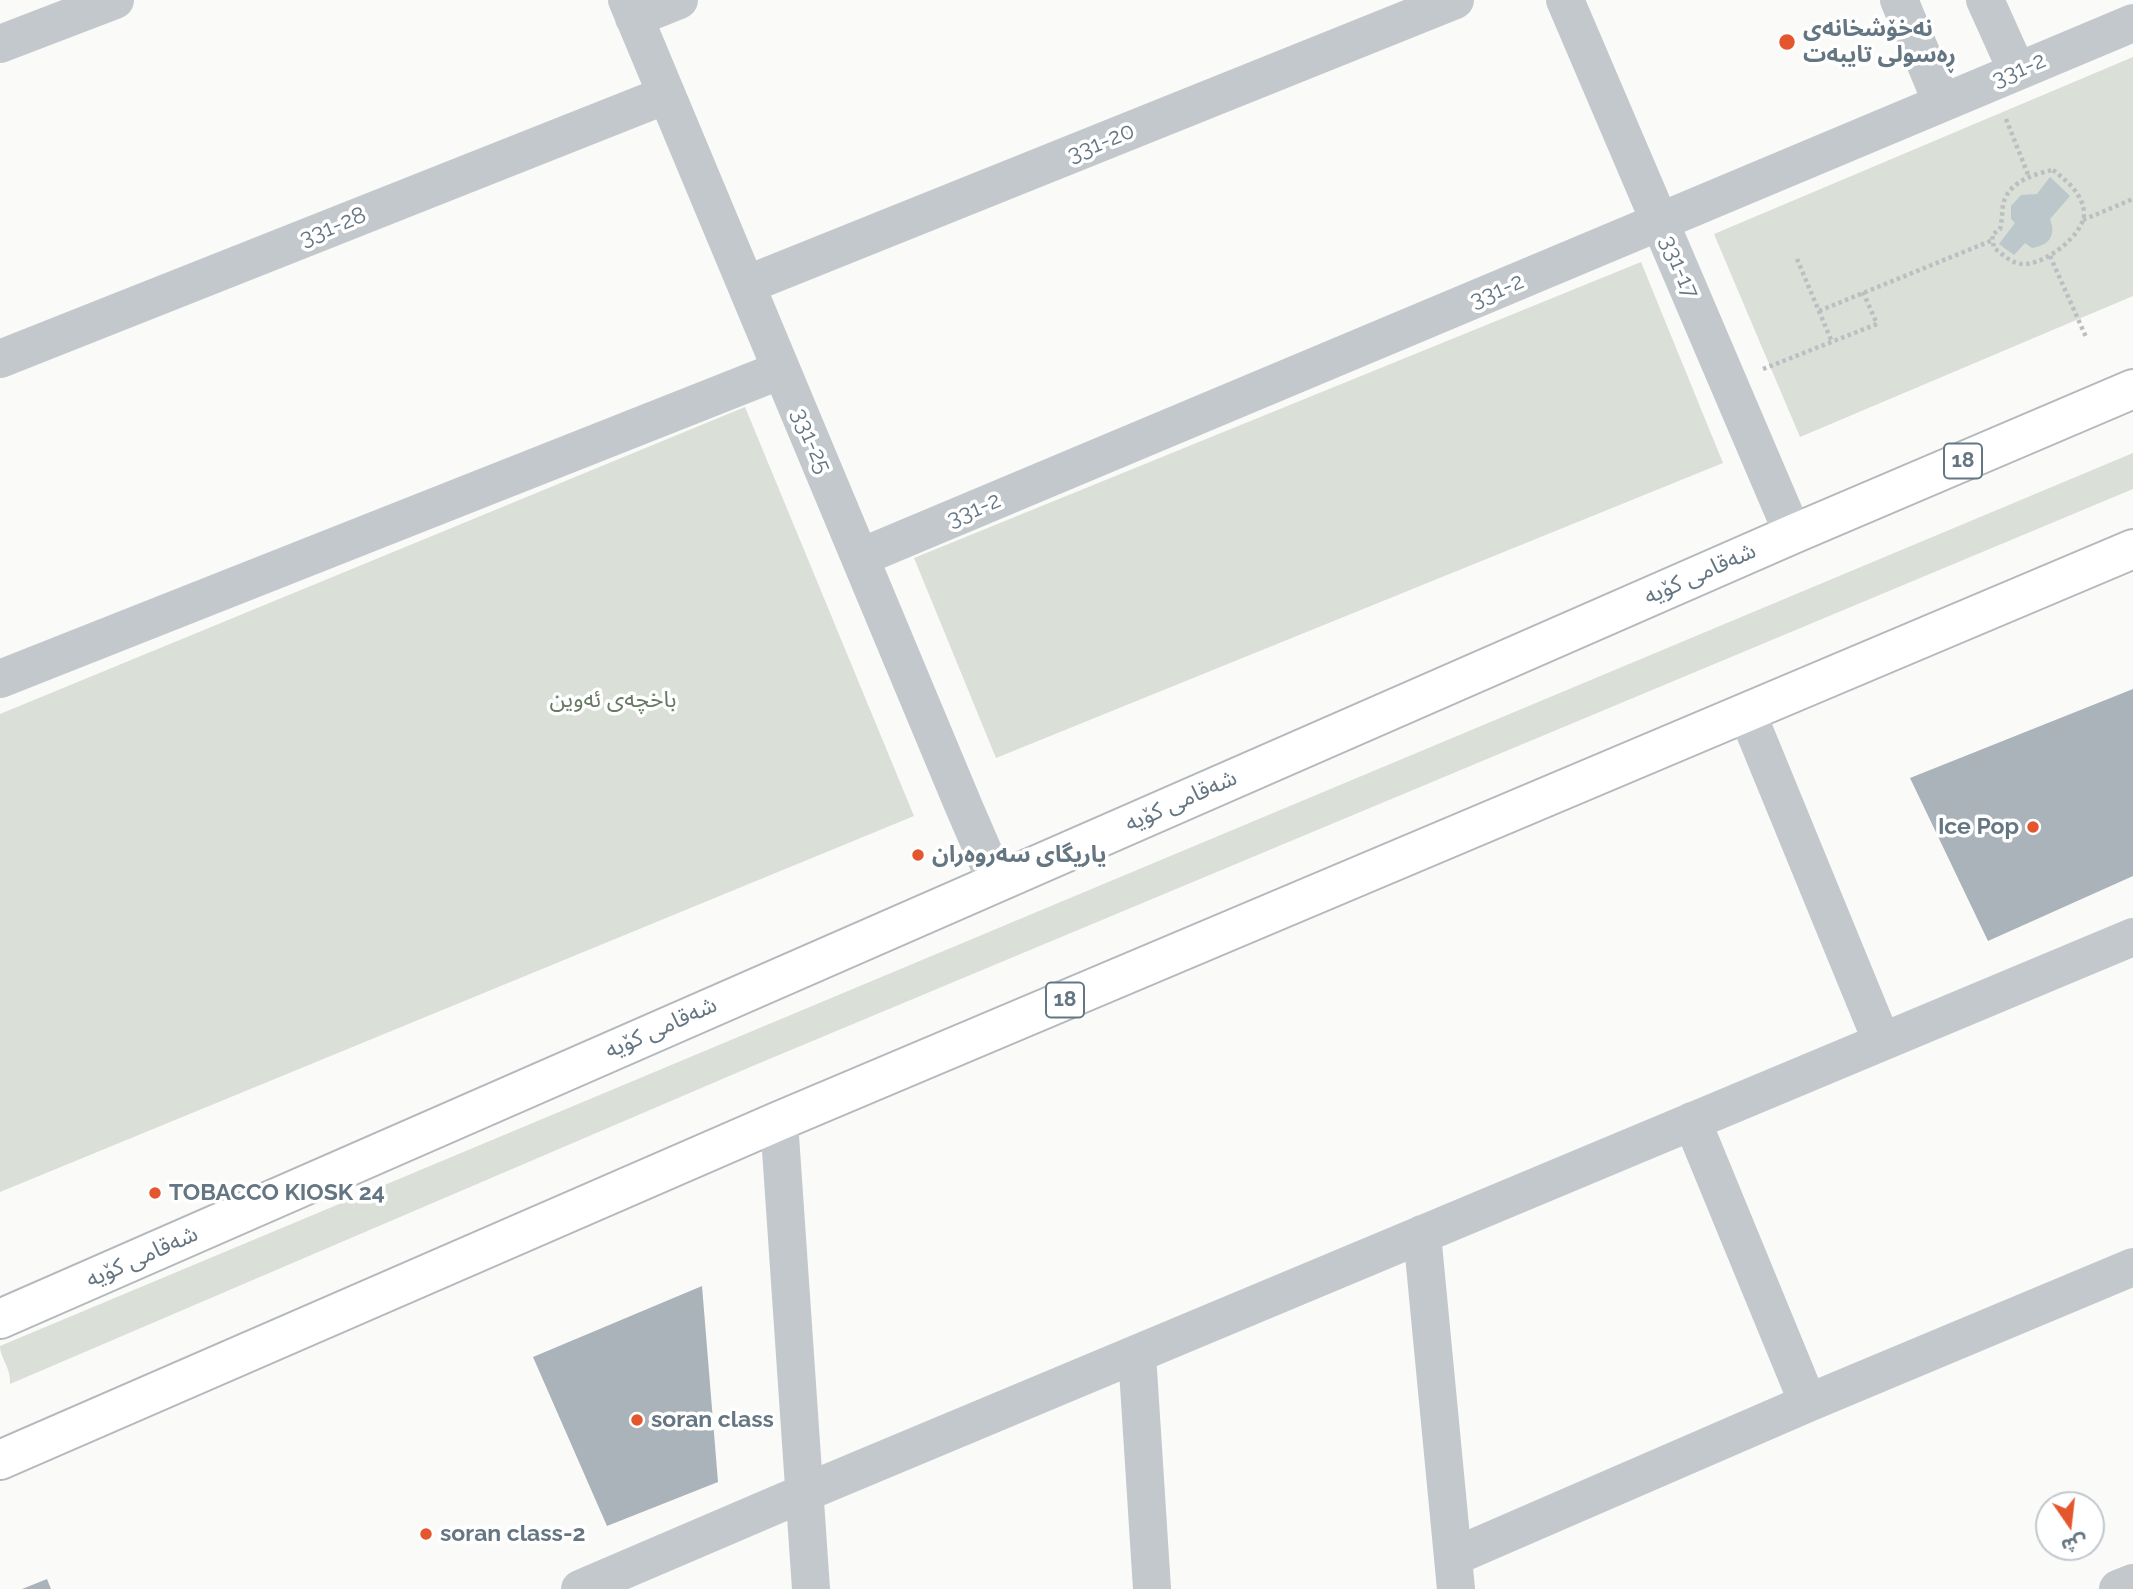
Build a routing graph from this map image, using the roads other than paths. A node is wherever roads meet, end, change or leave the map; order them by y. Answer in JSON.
{"nodes":[{"id":1,"x":115,"y":0,"type":"edge"},
{"id":2,"x":679,"y":0,"type":"edge"},
{"id":3,"x":1455,"y":0,"type":"edge"},
{"id":4,"x":1565,"y":0,"type":"edge"},
{"id":5,"x":1899,"y":0,"type":"edge"},
{"id":6,"x":1985,"y":0,"type":"edge"},
{"id":7,"x":631,"y":9,"type":"edge"},
{"id":8,"x":2133,"y":23,"type":"edge"},
{"id":9,"x":0,"y":44,"type":"edge"},
{"id":10,"x":2004,"y":77,"type":"junction"},
{"id":11,"x":666,"y":95,"type":"junction"},
{"id":12,"x":1942,"y":103,"type":"junction"},
{"id":13,"x":1660,"y":223,"type":"junction"},
{"id":14,"x":746,"y":285,"type":"junction"},
{"id":15,"x":0,"y":359,"type":"edge"},
{"id":16,"x":781,"y":370,"type":"junction"},
{"id":17,"x":2133,"y":389,"type":"edge"},
{"id":18,"x":1793,"y":534,"type":"junction"},
{"id":19,"x":2133,"y":549,"type":"edge"},
{"id":20,"x":861,"y":557,"type":"junction"},
{"id":21,"x":0,"y":679,"type":"edge"},
{"id":22,"x":1747,"y":713,"type":"junction"},
{"id":23,"x":996,"y":881,"type":"junction"},
{"id":24,"x":2133,"y":937,"type":"edge"},
{"id":25,"x":1882,"y":1042,"type":"junction"},
{"id":26,"x":779,"y":1121,"type":"junction"},
{"id":27,"x":1692,"y":1121,"type":"junction"},
{"id":28,"x":1422,"y":1234,"type":"junction"},
{"id":29,"x":2133,"y":1267,"type":"edge"},
{"id":30,"x":0,"y":1319,"type":"edge"},
{"id":31,"x":1136,"y":1354,"type":"junction"},
{"id":32,"x":1808,"y":1403,"type":"junction"},
{"id":33,"x":0,"y":1460,"type":"edge"},
{"id":34,"x":804,"y":1493,"type":"junction"},
{"id":35,"x":1455,"y":1573,"type":"edge"},
{"id":36,"x":2133,"y":1583,"type":"edge"},
{"id":37,"x":580,"y":1589,"type":"edge"},
{"id":38,"x":811,"y":1589,"type":"edge"},
{"id":39,"x":1152,"y":1589,"type":"edge"},
{"id":40,"x":2118,"y":1589,"type":"edge"}],
"edges":[{"from":1,"to":9,"type":"street"},
{"from":2,"to":7,"type":"street"},
{"from":3,"to":14,"type":"street","name":"331-20"},
{"from":4,"to":13,"type":"street","name":"331-17"},
{"from":5,"to":12,"type":"street"},
{"from":6,"to":10,"type":"street"},
{"from":7,"to":11,"type":"street","name":"331-25"},
{"from":8,"to":10,"type":"street","name":"331-2"},
{"from":10,"to":12,"type":"street","name":"331-2"},
{"from":11,"to":14,"type":"street","name":"331-25"},
{"from":11,"to":15,"type":"street","name":"331-28"},
{"from":12,"to":13,"type":"street","name":"331-2"},
{"from":13,"to":18,"type":"street","name":"331-17"},
{"from":13,"to":20,"type":"street","name":"331-2"},
{"from":14,"to":16,"type":"street","name":"331-25"},
{"from":16,"to":20,"type":"street","name":"331-25"},
{"from":16,"to":21,"type":"street"},
{"from":17,"to":18,"type":"highway","name":"شەقامی کۆیە","number":"18"},
{"from":18,"to":23,"type":"highway","name":"شەقامی کۆیە","number":"18"},
{"from":19,"to":22,"type":"highway","number":"18"},
{"from":20,"to":23,"type":"street","name":"331-25"},
{"from":22,"to":25,"type":"street"},
{"from":22,"to":26,"type":"highway","number":"18"},
{"from":23,"to":30,"type":"highway","name":"شەقامی کۆیە","number":"18"},
{"from":24,"to":25,"type":"street"},
{"from":25,"to":27,"type":"street"},
{"from":26,"to":33,"type":"highway","number":"18"},
{"from":26,"to":34,"type":"street"},
{"from":27,"to":28,"type":"street"},
{"from":27,"to":32,"type":"street"},
{"from":28,"to":31,"type":"street"},
{"from":28,"to":35,"type":"street"},
{"from":29,"to":32,"type":"street"},
{"from":31,"to":34,"type":"street"},
{"from":31,"to":39,"type":"street"},
{"from":32,"to":35,"type":"street"},
{"from":34,"to":37,"type":"street"},
{"from":34,"to":38,"type":"street"},
{"from":36,"to":40,"type":"street"}]}
